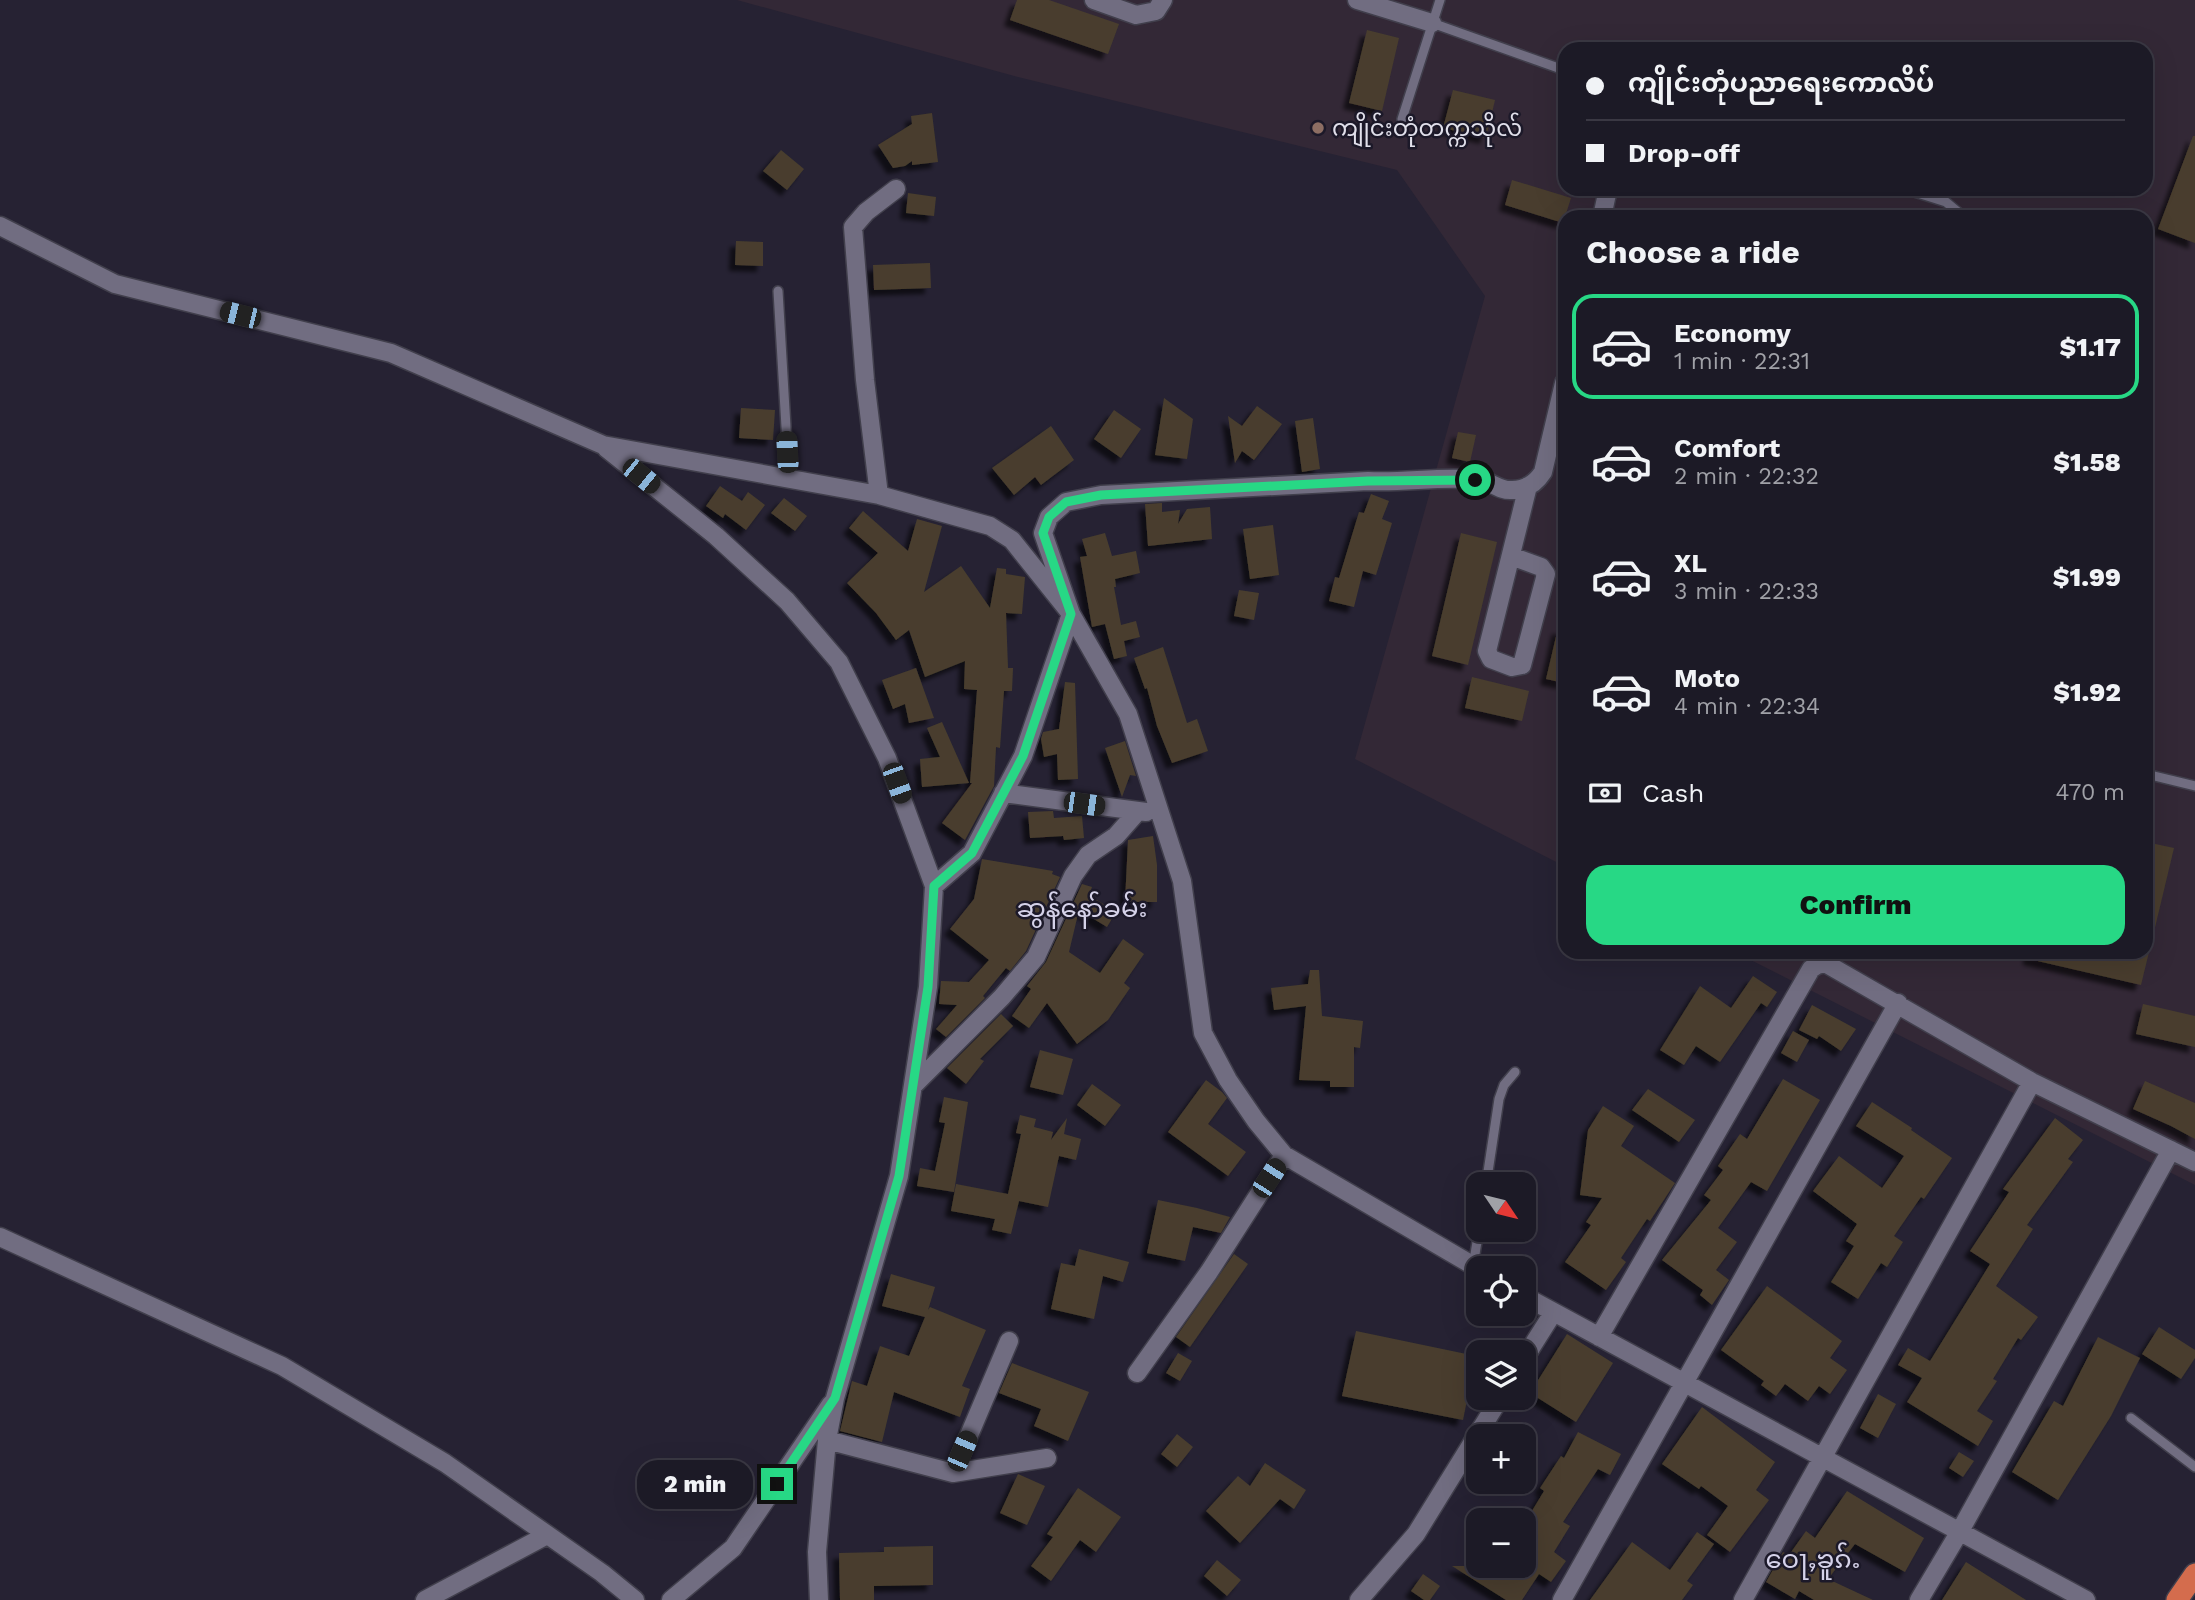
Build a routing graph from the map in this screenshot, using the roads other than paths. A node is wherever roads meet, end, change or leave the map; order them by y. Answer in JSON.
{"nodes":[{"id":1,"x":1094,"y":0,"type":"edge"},
{"id":2,"x":1163,"y":0,"type":"edge"},
{"id":3,"x":1357,"y":0,"type":"edge"},
{"id":4,"x":1440,"y":0,"type":"edge"},
{"id":5,"x":1432,"y":23,"type":"junction"},
{"id":6,"x":1558,"y":68,"type":"edge"},
{"id":7,"x":1402,"y":119,"type":"dead end"},
{"id":8,"x":896,"y":190,"type":"dead end"},
{"id":9,"x":1927,"y":196,"type":"edge"},
{"id":10,"x":1955,"y":210,"type":"edge"},
{"id":11,"x":0,"y":226,"type":"edge"},
{"id":12,"x":778,"y":291,"type":"dead end"},
{"id":13,"x":1558,"y":408,"type":"edge"},
{"id":14,"x":603,"y":445,"type":"junction"},
{"id":15,"x":789,"y":478,"type":"junction"},
{"id":16,"x":1528,"y":486,"type":"junction"},
{"id":17,"x":879,"y":495,"type":"junction"},
{"id":18,"x":1511,"y":556,"type":"junction"},
{"id":19,"x":1071,"y":614,"type":"junction"},
{"id":20,"x":2153,"y":776,"type":"edge"},
{"id":21,"x":2195,"y":786,"type":"edge"},
{"id":22,"x":1003,"y":793,"type":"junction"},
{"id":23,"x":1138,"y":811,"type":"junction"},
{"id":24,"x":1160,"y":814,"type":"junction"},
{"id":25,"x":934,"y":886,"type":"junction"},
{"id":26,"x":1898,"y":1003,"type":"junction"},
{"id":27,"x":1515,"y":1072,"type":"dead end"},
{"id":28,"x":2032,"y":1082,"type":"junction"},
{"id":29,"x":913,"y":1086,"type":"junction"},
{"id":30,"x":2171,"y":1150,"type":"junction"},
{"id":31,"x":1284,"y":1155,"type":"junction"},
{"id":32,"x":2195,"y":1162,"type":"edge"},
{"id":33,"x":1488,"y":1172,"type":"edge"},
{"id":34,"x":0,"y":1237,"type":"edge"},
{"id":35,"x":1466,"y":1261,"type":"edge"},
{"id":36,"x":1536,"y":1303,"type":"edge"},
{"id":37,"x":1553,"y":1312,"type":"junction"},
{"id":38,"x":1599,"y":1337,"type":"junction"},
{"id":39,"x":1536,"y":1340,"type":"edge"},
{"id":40,"x":1009,"y":1341,"type":"dead end"},
{"id":41,"x":1137,"y":1373,"type":"dead end"},
{"id":42,"x":1685,"y":1383,"type":"junction"},
{"id":43,"x":835,"y":1398,"type":"junction"},
{"id":44,"x":1493,"y":1410,"type":"edge"},
{"id":45,"x":2131,"y":1418,"type":"dead end"},
{"id":46,"x":827,"y":1440,"type":"junction"},
{"id":47,"x":1822,"y":1456,"type":"junction"},
{"id":48,"x":1047,"y":1458,"type":"dead end"},
{"id":49,"x":2195,"y":1467,"type":"edge"},
{"id":50,"x":953,"y":1473,"type":"junction"},
{"id":51,"x":1960,"y":1531,"type":"junction"},
{"id":52,"x":547,"y":1535,"type":"junction"},
{"id":53,"x":2195,"y":1574,"type":"edge"},
{"id":54,"x":425,"y":1600,"type":"edge"},
{"id":55,"x":635,"y":1600,"type":"edge"},
{"id":56,"x":671,"y":1600,"type":"edge"},
{"id":57,"x":819,"y":1600,"type":"edge"},
{"id":58,"x":1359,"y":1600,"type":"edge"},
{"id":59,"x":1562,"y":1600,"type":"edge"},
{"id":60,"x":1743,"y":1600,"type":"edge"},
{"id":61,"x":1919,"y":1600,"type":"edge"},
{"id":62,"x":2086,"y":1600,"type":"edge"},
{"id":63,"x":2177,"y":1600,"type":"edge"}],
"edges":[{"from":1,"to":2,"type":"street"},
{"from":3,"to":5,"type":"street"},
{"from":4,"to":5,"type":"lane"},
{"from":5,"to":6,"type":"lane"},
{"from":5,"to":7,"type":"lane"},
{"from":8,"to":17,"type":"street"},
{"from":9,"to":10,"type":"lane"},
{"from":11,"to":14,"type":"street"},
{"from":12,"to":15,"type":"lane"},
{"from":13,"to":16,"type":"street"},
{"from":14,"to":15,"type":"street"},
{"from":14,"to":25,"type":"street"},
{"from":15,"to":17,"type":"street"},
{"from":16,"to":18,"type":"street"},
{"from":16,"to":19,"type":"street"},
{"from":17,"to":19,"type":"street"},
{"from":18,"to":18,"type":"street"},
{"from":19,"to":22,"type":"street"},
{"from":19,"to":24,"type":"street"},
{"from":20,"to":21,"type":"lane"},
{"from":22,"to":23,"type":"street"},
{"from":22,"to":25,"type":"street"},
{"from":23,"to":24,"type":"street"},
{"from":23,"to":29,"type":"street"},
{"from":24,"to":31,"type":"street"},
{"from":25,"to":29,"type":"street"},
{"from":26,"to":28,"type":"street"},
{"from":26,"to":38,"type":"street"},
{"from":26,"to":42,"type":"street"},
{"from":27,"to":33,"type":"lane"},
{"from":28,"to":30,"type":"street"},
{"from":28,"to":47,"type":"street"},
{"from":29,"to":43,"type":"street"},
{"from":30,"to":32,"type":"street"},
{"from":30,"to":51,"type":"street"},
{"from":31,"to":35,"type":"street"},
{"from":31,"to":41,"type":"street"},
{"from":34,"to":52,"type":"street"},
{"from":36,"to":37,"type":"street"},
{"from":37,"to":38,"type":"street"},
{"from":37,"to":39,"type":"street"},
{"from":38,"to":42,"type":"street"},
{"from":40,"to":50,"type":"street"},
{"from":42,"to":47,"type":"street"},
{"from":42,"to":59,"type":"street"},
{"from":43,"to":46,"type":"street"},
{"from":43,"to":56,"type":"street"},
{"from":44,"to":58,"type":"street"},
{"from":45,"to":49,"type":"lane"},
{"from":46,"to":50,"type":"street"},
{"from":46,"to":57,"type":"street"},
{"from":47,"to":51,"type":"street"},
{"from":47,"to":60,"type":"street"},
{"from":48,"to":50,"type":"street"},
{"from":51,"to":61,"type":"street"},
{"from":51,"to":62,"type":"street"},
{"from":52,"to":54,"type":"street"},
{"from":52,"to":55,"type":"street"},
{"from":53,"to":63,"type":"highway"}]}
